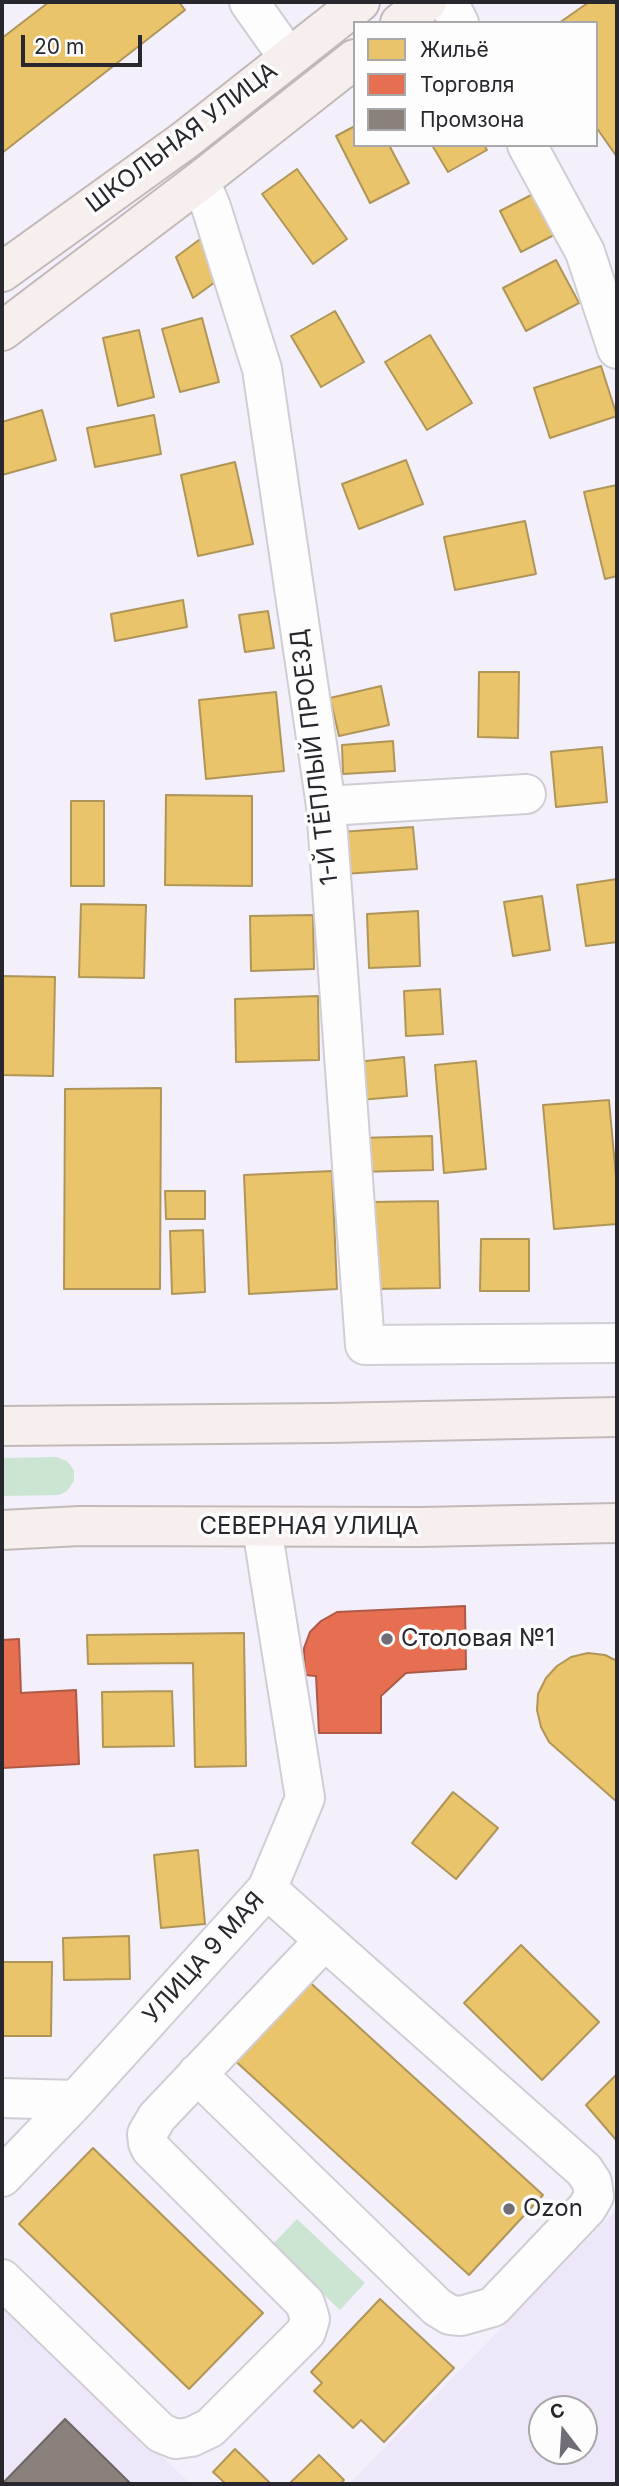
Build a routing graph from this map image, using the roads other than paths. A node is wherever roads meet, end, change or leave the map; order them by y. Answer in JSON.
{"nodes":[{"id":1,"x":248,"y":2,"type":"edge"},
{"id":2,"x":360,"y":2,"type":"edge"},
{"id":3,"x":427,"y":2,"type":"edge"},
{"id":4,"x":448,"y":2,"type":"edge"},
{"id":5,"x":403,"y":21,"type":"edge"},
{"id":6,"x":458,"y":21,"type":"edge"},
{"id":7,"x":288,"y":57,"type":"junction"},
{"id":8,"x":353,"y":61,"type":"edge"},
{"id":9,"x":528,"y":147,"type":"edge"},
{"id":10,"x":200,"y":181,"type":"junction"},
{"id":11,"x":2,"y":272,"type":"edge"},
{"id":12,"x":2,"y":331,"type":"edge"},
{"id":13,"x":617,"y":349,"type":"edge"},
{"id":14,"x":526,"y":794,"type":"dead end"},
{"id":15,"x":326,"y":806,"type":"junction"},
{"id":16,"x":617,"y":1343,"type":"edge"},
{"id":17,"x":617,"y":1417,"type":"edge"},
{"id":18,"x":2,"y":1426,"type":"edge"},
{"id":19,"x":617,"y":1523,"type":"edge"},
{"id":20,"x":262,"y":1528,"type":"junction"},
{"id":21,"x":2,"y":1530,"type":"edge"},
{"id":22,"x":267,"y":1889,"type":"junction"},
{"id":23,"x":325,"y":1940,"type":"junction"},
{"id":24,"x":197,"y":2074,"type":"junction"},
{"id":25,"x":2,"y":2098,"type":"edge"},
{"id":26,"x":76,"y":2100,"type":"junction"},
{"id":27,"x":2,"y":2177,"type":"edge"},
{"id":28,"x":2,"y":2279,"type":"edge"}],
"edges":[{"from":1,"to":7,"type":"street"},
{"from":2,"to":7,"type":"main road","name":"ШКОЛЬНАЯ УЛИЦА"},
{"from":3,"to":5,"type":"main road"},
{"from":4,"to":6,"type":"street"},
{"from":7,"to":11,"type":"main road","name":"ШКОЛЬНАЯ УЛИЦА"},
{"from":8,"to":10,"type":"main road","name":"ШКОЛЬНАЯ УЛИЦА"},
{"from":9,"to":13,"type":"street"},
{"from":10,"to":12,"type":"main road","name":"ШКОЛЬНАЯ УЛИЦА"},
{"from":10,"to":15,"type":"street","name":"1-Й ТЁПЛЫЙ ПРОЕЗД"},
{"from":14,"to":15,"type":"street"},
{"from":15,"to":16,"type":"street","name":"1-Й ТЁПЛЫЙ ПРОЕЗД"},
{"from":17,"to":18,"type":"main road"},
{"from":19,"to":20,"type":"main road","name":"СЕВЕРНАЯ УЛИЦА"},
{"from":20,"to":21,"type":"main road","name":"СЕВЕРНАЯ УЛИЦА"},
{"from":20,"to":22,"type":"street","name":"УЛИЦА 9 МАЯ"},
{"from":22,"to":23,"type":"street"},
{"from":22,"to":26,"type":"street","name":"УЛИЦА 9 МАЯ"},
{"from":23,"to":24,"type":"street"},
{"from":23,"to":24,"type":"street"},
{"from":24,"to":28,"type":"street"},
{"from":25,"to":26,"type":"street"},
{"from":26,"to":27,"type":"street","name":"УЛИЦА 9 МАЯ"}]}
